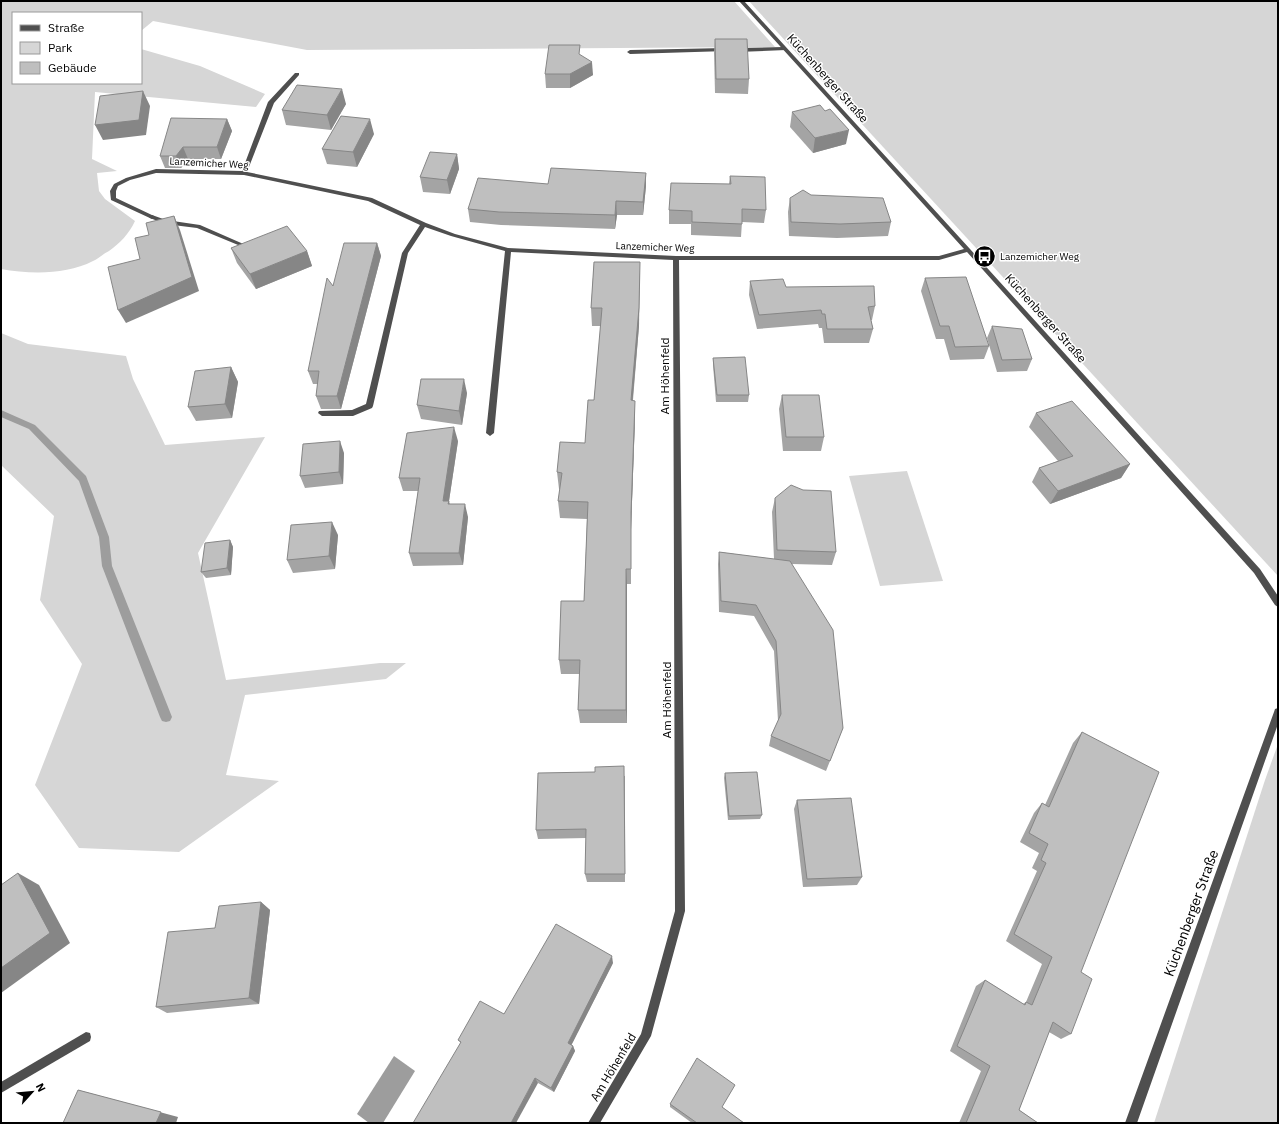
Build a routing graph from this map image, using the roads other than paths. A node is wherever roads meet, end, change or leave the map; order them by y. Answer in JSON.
{"nodes":[{"id":1,"x":742,"y":1,"type":"edge"},
{"id":2,"x":784,"y":50,"type":"junction"},
{"id":3,"x":630,"y":52,"type":"dead end"},
{"id":4,"x":297,"y":74,"type":"dead end"},
{"id":5,"x":244,"y":173,"type":"junction"},
{"id":6,"x":424,"y":224,"type":"junction"},
{"id":7,"x":245,"y":246,"type":"edge"},
{"id":8,"x":508,"y":250,"type":"junction"},
{"id":9,"x":968,"y":250,"type":"junction"},
{"id":10,"x":676,"y":258,"type":"junction"},
{"id":11,"x":322,"y":413,"type":"dead end"},
{"id":12,"x":490,"y":432,"type":"dead end"},
{"id":13,"x":1278,"y":603,"type":"edge"},
{"id":14,"x":1278,"y":712,"type":"edge"},
{"id":15,"x":86,"y":1037,"type":"dead end"},
{"id":16,"x":1,"y":1088,"type":"edge"},
{"id":17,"x":594,"y":1123,"type":"edge"},
{"id":18,"x":1131,"y":1123,"type":"edge"}],
"edges":[{"from":1,"to":2,"type":"street","name":"Küchenberger Straße"},
{"from":2,"to":3,"type":"street"},
{"from":2,"to":9,"type":"street","name":"Küchenberger Straße"},
{"from":4,"to":5,"type":"street"},
{"from":5,"to":6,"type":"street","name":"Lanzemicher Weg"},
{"from":5,"to":7,"type":"street","name":"Lanzemicher Weg"},
{"from":6,"to":8,"type":"street","name":"Lanzemicher Weg"},
{"from":6,"to":11,"type":"street"},
{"from":8,"to":10,"type":"street","name":"Lanzemicher Weg"},
{"from":8,"to":12,"type":"street"},
{"from":9,"to":10,"type":"street","name":"Lanzemicher Weg"},
{"from":9,"to":13,"type":"street","name":"Küchenberger Straße"},
{"from":10,"to":17,"type":"street","name":"Am Höhenfeld"},
{"from":14,"to":18,"type":"street","name":"Küchenberger Straße"},
{"from":15,"to":16,"type":"street"}]}
